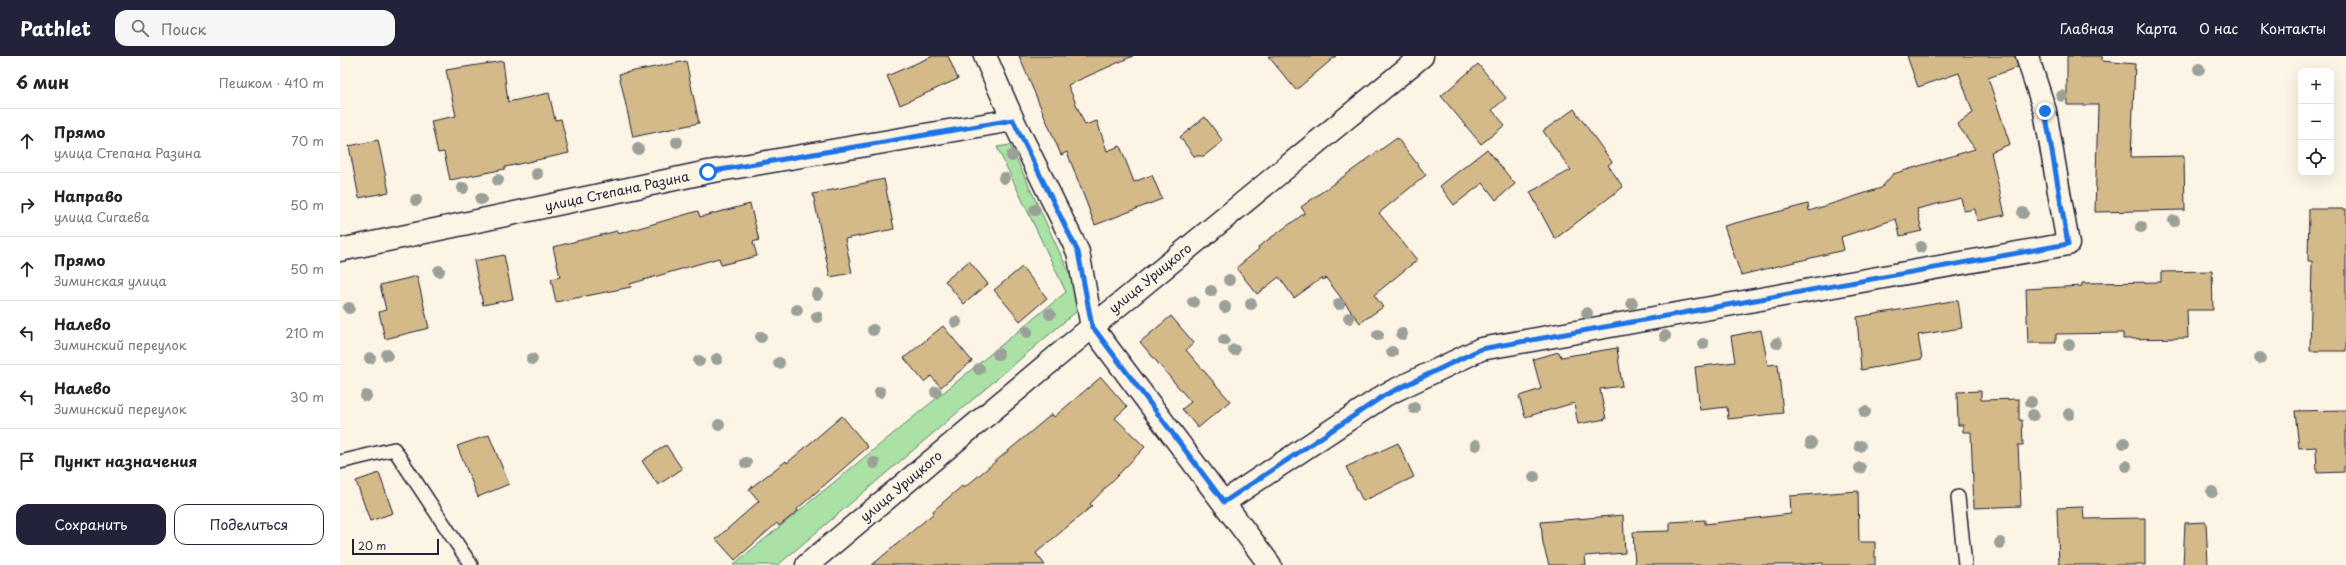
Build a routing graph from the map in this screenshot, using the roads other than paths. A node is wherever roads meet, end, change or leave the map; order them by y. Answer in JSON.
{"nodes":[{"id":1,"x":985,"y":56,"type":"edge"},
{"id":2,"x":1422,"y":56,"type":"edge"},
{"id":3,"x":2027,"y":56,"type":"edge"},
{"id":4,"x":1013,"y":120,"type":"junction"},
{"id":5,"x":340,"y":250,"type":"edge"},
{"id":6,"x":1092,"y":326,"type":"junction"},
{"id":7,"x":340,"y":462,"type":"edge"},
{"id":8,"x":1958,"y":497,"type":"dead end"},
{"id":9,"x":1224,"y":502,"type":"junction"},
{"id":10,"x":471,"y":565,"type":"edge"},
{"id":11,"x":807,"y":565,"type":"edge"},
{"id":12,"x":1270,"y":565,"type":"edge"},
{"id":13,"x":1965,"y":565,"type":"edge"}],
"edges":[{"from":1,"to":4,"type":"street"},
{"from":2,"to":6,"type":"street","name":"улица Урицкого"},
{"from":3,"to":9,"type":"street"},
{"from":4,"to":5,"type":"street","name":"улица Степана Разина"},
{"from":4,"to":6,"type":"street"},
{"from":6,"to":9,"type":"street"},
{"from":6,"to":11,"type":"street","name":"улица Урицкого"},
{"from":7,"to":10,"type":"lane"},
{"from":8,"to":13,"type":"lane"},
{"from":9,"to":12,"type":"street"}]}
